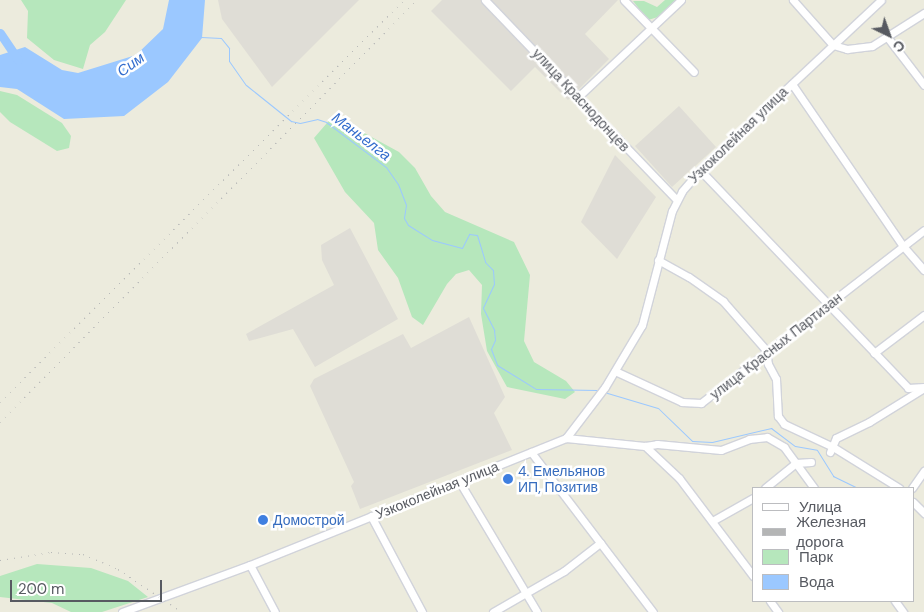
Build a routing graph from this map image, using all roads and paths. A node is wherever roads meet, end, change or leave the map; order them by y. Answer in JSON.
{"nodes":[{"id":1,"x":485,"y":0,"type":"edge"},
{"id":2,"x":624,"y":0,"type":"edge"},
{"id":3,"x":680,"y":0,"type":"edge"},
{"id":4,"x":793,"y":0,"type":"edge"},
{"id":5,"x":881,"y":0,"type":"edge"},
{"id":6,"x":924,"y":13,"type":"edge"},
{"id":7,"x":652,"y":28,"type":"junction"},
{"id":8,"x":888,"y":38,"type":"junction"},
{"id":9,"x":833,"y":44,"type":"junction"},
{"id":10,"x":694,"y":72,"type":"dead end"},
{"id":11,"x":792,"y":84,"type":"junction"},
{"id":12,"x":924,"y":85,"type":"edge"},
{"id":13,"x":579,"y":96,"type":"junction"},
{"id":14,"x":700,"y":170,"type":"junction"},
{"id":15,"x":676,"y":200,"type":"junction"},
{"id":16,"x":924,"y":230,"type":"edge"},
{"id":17,"x":904,"y":246,"type":"junction"},
{"id":18,"x":658,"y":260,"type":"junction"},
{"id":19,"x":924,"y":270,"type":"edge"},
{"id":20,"x":829,"y":304,"type":"junction"},
{"id":21,"x":924,"y":315,"type":"edge"},
{"id":22,"x":874,"y":353,"type":"junction"},
{"id":23,"x":768,"y":354,"type":"junction"},
{"id":24,"x":615,"y":371,"type":"junction"},
{"id":25,"x":924,"y":387,"type":"edge"},
{"id":26,"x":566,"y":438,"type":"junction"},
{"id":27,"x":645,"y":446,"type":"junction"},
{"id":28,"x":832,"y":450,"type":"junction"},
{"id":29,"x":531,"y":452,"type":"junction"},
{"id":30,"x":811,"y":462,"type":"dead end"},
{"id":31,"x":796,"y":464,"type":"junction"},
{"id":32,"x":924,"y":471,"type":"edge"},
{"id":33,"x":459,"y":481,"type":"junction"},
{"id":34,"x":766,"y":487,"type":"edge"},
{"id":35,"x":813,"y":487,"type":"edge"},
{"id":36,"x":897,"y":487,"type":"edge"},
{"id":37,"x":913,"y":487,"type":"edge"},
{"id":38,"x":752,"y":499,"type":"edge"},
{"id":39,"x":914,"y":503,"type":"edge"},
{"id":40,"x":924,"y":513,"type":"edge"},
{"id":41,"x":371,"y":516,"type":"junction"},
{"id":42,"x":714,"y":520,"type":"junction"},
{"id":43,"x":600,"y":543,"type":"junction"},
{"id":44,"x":250,"y":565,"type":"junction"},
{"id":45,"x":752,"y":575,"type":"edge"},
{"id":46,"x":525,"y":593,"type":"junction"},
{"id":47,"x":137,"y":609,"type":"edge"},
{"id":48,"x":122,"y":612,"type":"edge"},
{"id":49,"x":275,"y":612,"type":"edge"},
{"id":50,"x":422,"y":612,"type":"edge"},
{"id":51,"x":493,"y":612,"type":"edge"},
{"id":52,"x":537,"y":612,"type":"edge"},
{"id":53,"x":653,"y":612,"type":"edge"}],
"edges":[{"from":1,"to":13,"type":"street","name":"улица Краснодонцев"},
{"from":2,"to":7,"type":"street"},
{"from":3,"to":7,"type":"street"},
{"from":4,"to":9,"type":"street"},
{"from":5,"to":9,"type":"street","name":"Узкоколейная улица"},
{"from":6,"to":8,"type":"street"},
{"from":7,"to":10,"type":"street"},
{"from":7,"to":13,"type":"street"},
{"from":8,"to":9,"type":"street"},
{"from":8,"to":12,"type":"street"},
{"from":9,"to":11,"type":"street","name":"Узкоколейная улица"},
{"from":11,"to":14,"type":"street","name":"Узкоколейная улица"},
{"from":11,"to":17,"type":"street"},
{"from":13,"to":15,"type":"street","name":"улица Краснодонцев"},
{"from":14,"to":15,"type":"street","name":"Узкоколейная улица"},
{"from":14,"to":20,"type":"street"},
{"from":15,"to":18,"type":"street","name":"Узкоколейная улица"},
{"from":16,"to":17,"type":"street","name":"улица Красных Партизан"},
{"from":17,"to":19,"type":"street"},
{"from":17,"to":20,"type":"street","name":"улица Красных Партизан"},
{"from":18,"to":23,"type":"street"},
{"from":18,"to":24,"type":"street","name":"Узкоколейная улица"},
{"from":20,"to":22,"type":"street"},
{"from":20,"to":23,"type":"street","name":"улица Красных Партизан"},
{"from":21,"to":22,"type":"street"},
{"from":22,"to":25,"type":"street"},
{"from":23,"to":24,"type":"street","name":"улица Красных Партизан"},
{"from":23,"to":28,"type":"street"},
{"from":24,"to":26,"type":"street","name":"Узкоколейная улица"},
{"from":25,"to":28,"type":"street"},
{"from":26,"to":27,"type":"street"},
{"from":26,"to":29,"type":"street","name":"Узкоколейная улица"},
{"from":27,"to":31,"type":"street"},
{"from":27,"to":42,"type":"street"},
{"from":28,"to":36,"type":"street"},
{"from":29,"to":33,"type":"street","name":"Узкоколейная улица"},
{"from":29,"to":43,"type":"street"},
{"from":30,"to":31,"type":"street"},
{"from":31,"to":34,"type":"street"},
{"from":31,"to":35,"type":"street"},
{"from":32,"to":37,"type":"street"},
{"from":33,"to":41,"type":"street","name":"Узкоколейная улица"},
{"from":33,"to":46,"type":"street"},
{"from":38,"to":42,"type":"street"},
{"from":39,"to":40,"type":"street"},
{"from":41,"to":44,"type":"street","name":"Узкоколейная улица"},
{"from":41,"to":50,"type":"street"},
{"from":42,"to":45,"type":"street"},
{"from":43,"to":46,"type":"street"},
{"from":43,"to":53,"type":"street"},
{"from":44,"to":47,"type":"street","name":"Узкоколейная улица"},
{"from":44,"to":49,"type":"street"},
{"from":46,"to":51,"type":"street"},
{"from":46,"to":52,"type":"street"},
{"from":47,"to":48,"type":"street","name":"Узкоколейная улица"}]}
